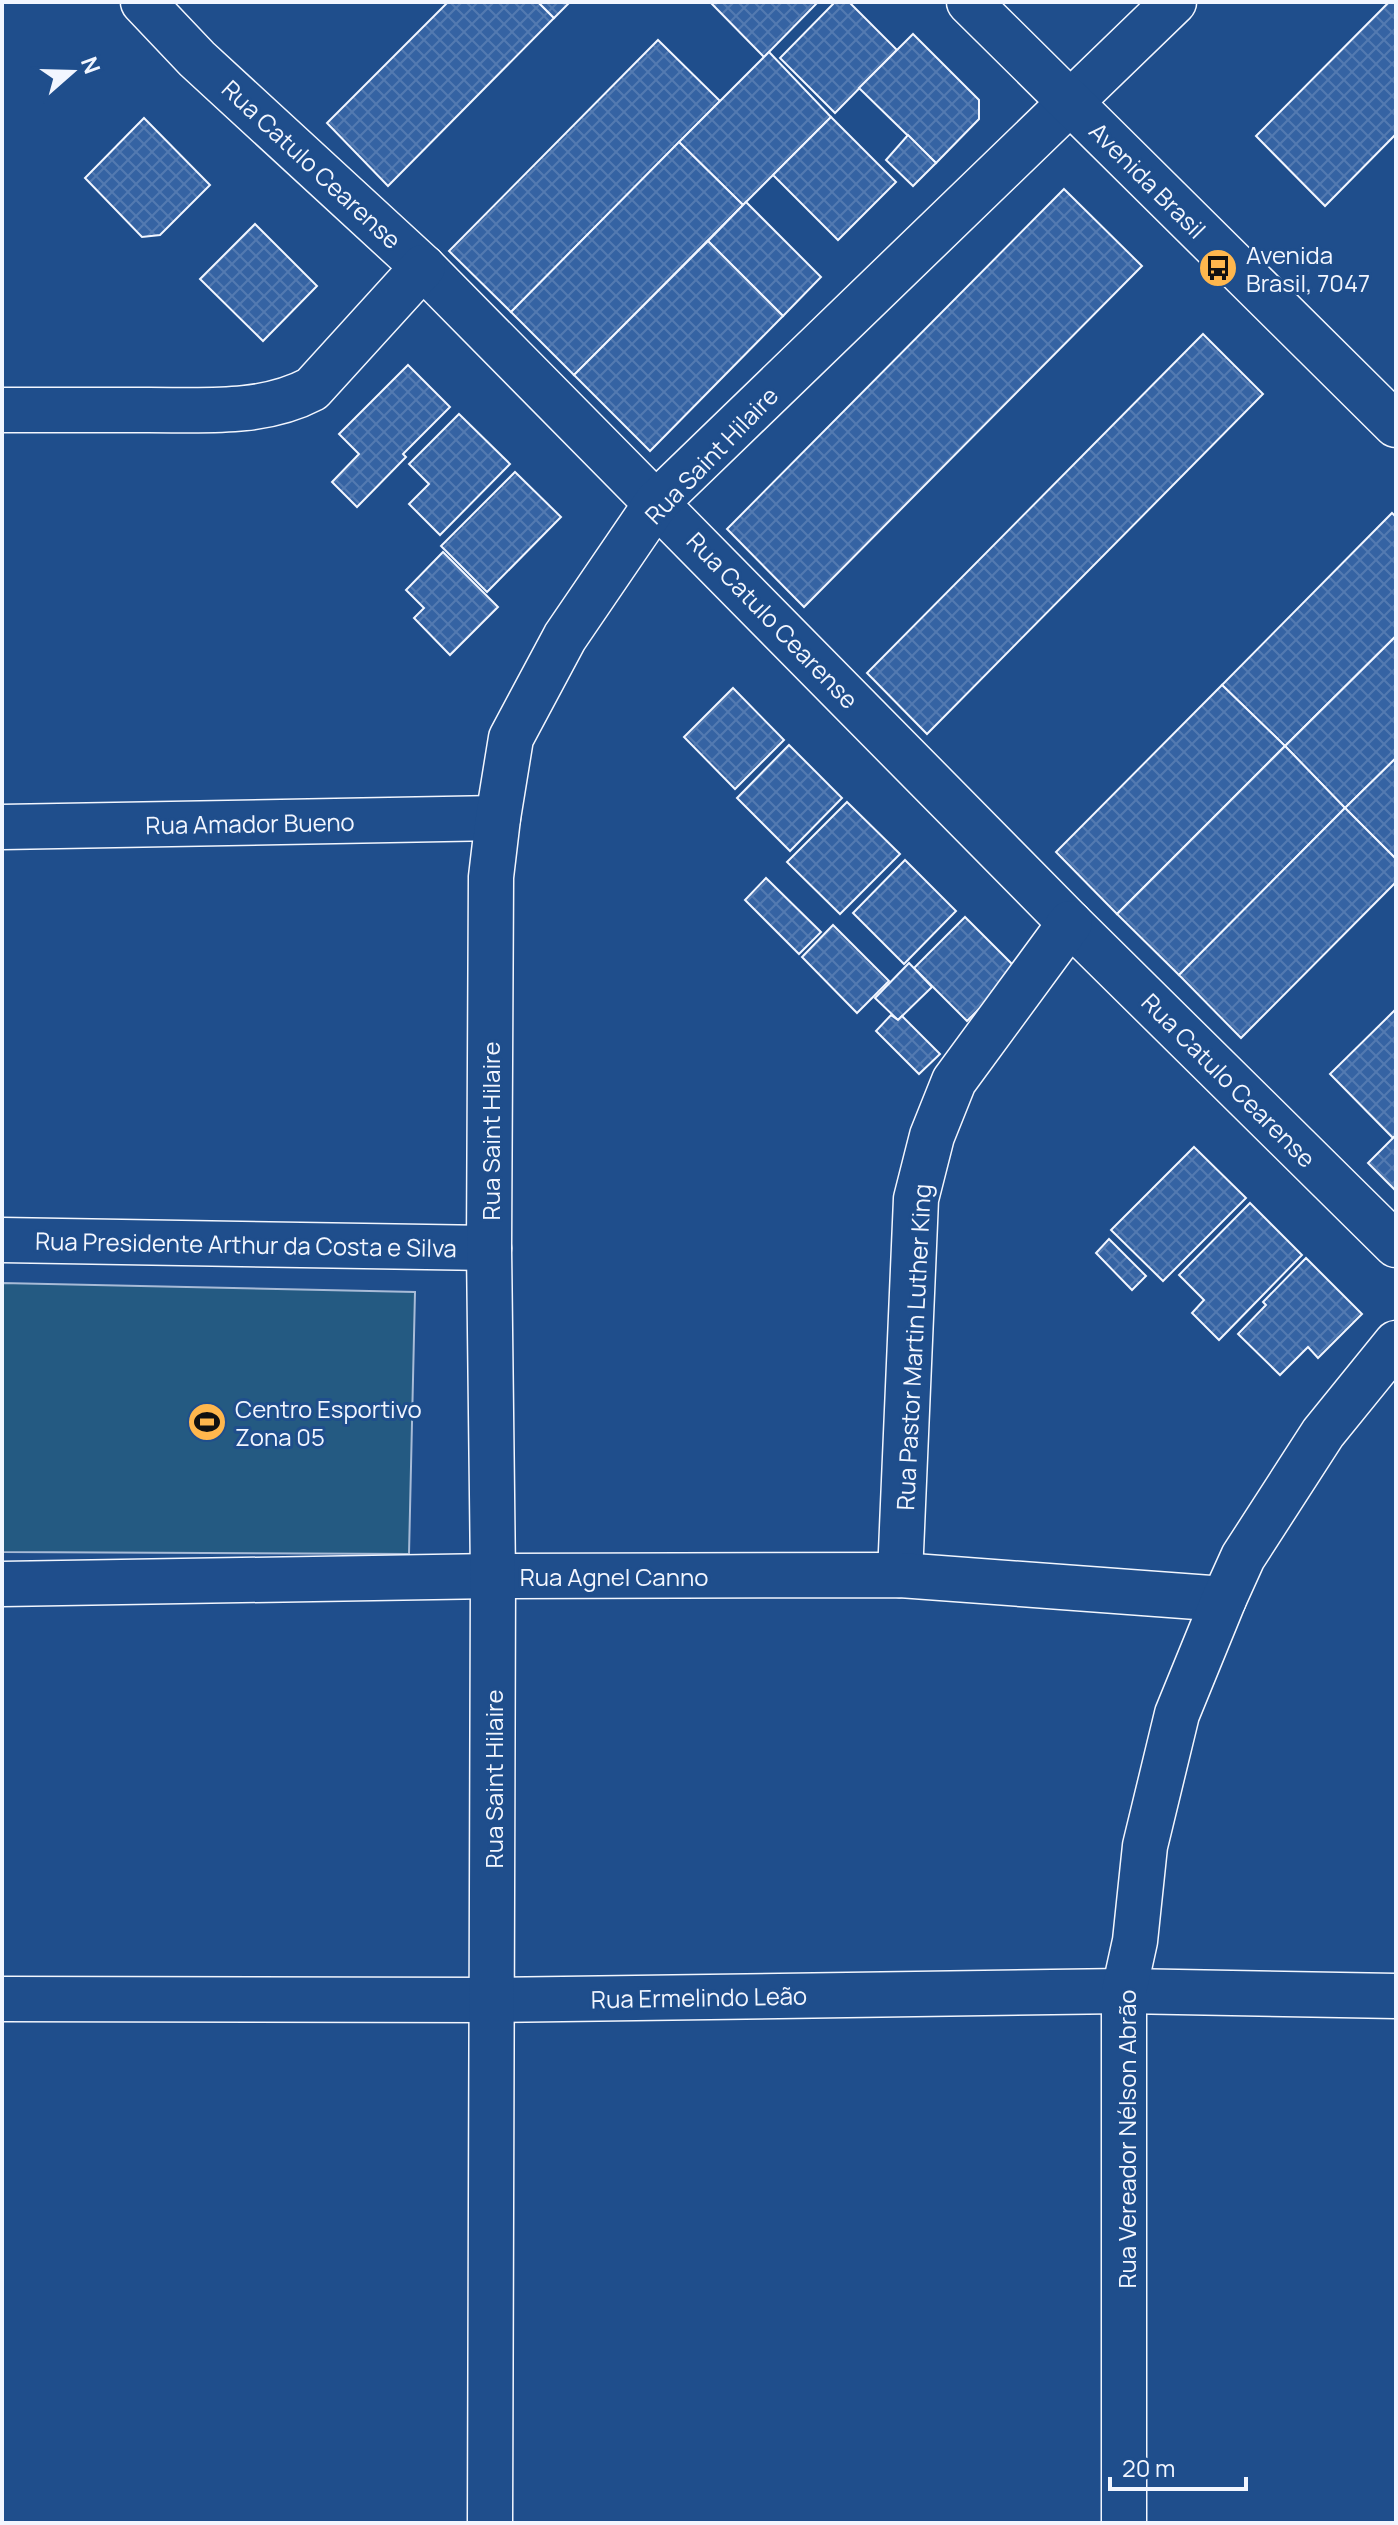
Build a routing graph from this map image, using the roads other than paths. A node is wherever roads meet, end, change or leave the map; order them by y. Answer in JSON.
{"nodes":[{"id":1,"x":143,"y":2,"type":"edge"},
{"id":2,"x":969,"y":2,"type":"edge"},
{"id":3,"x":1174,"y":2,"type":"edge"},
{"id":4,"x":1071,"y":103,"type":"junction"},
{"id":5,"x":423,"y":267,"type":"junction"},
{"id":6,"x":2,"y":410,"type":"edge"},
{"id":7,"x":1396,"y":425,"type":"edge"},
{"id":8,"x":657,"y":502,"type":"junction"},
{"id":9,"x":498,"y":818,"type":"junction"},
{"id":10,"x":2,"y":827,"type":"edge"},
{"id":11,"x":1070,"y":923,"type":"junction"},
{"id":12,"x":2,"y":1240,"type":"edge"},
{"id":13,"x":1396,"y":1245,"type":"edge"},
{"id":14,"x":489,"y":1248,"type":"junction"},
{"id":15,"x":1396,"y":1343,"type":"edge"},
{"id":16,"x":900,"y":1575,"type":"junction"},
{"id":17,"x":493,"y":1576,"type":"junction"},
{"id":18,"x":2,"y":1584,"type":"edge"},
{"id":19,"x":1224,"y":1599,"type":"junction"},
{"id":20,"x":1124,"y":1991,"type":"junction"},
{"id":21,"x":1396,"y":1996,"type":"edge"},
{"id":22,"x":2,"y":1999,"type":"edge"},
{"id":23,"x":492,"y":2000,"type":"junction"},
{"id":24,"x":490,"y":2523,"type":"edge"},
{"id":25,"x":1124,"y":2523,"type":"edge"}],
"edges":[{"from":1,"to":5,"type":"street","name":"Rua Catulo Cearense"},
{"from":2,"to":4,"type":"street","name":"Avenida Brasil"},
{"from":3,"to":4,"type":"street","name":"Rua Saint Hilaire"},
{"from":4,"to":7,"type":"street","name":"Avenida Brasil"},
{"from":4,"to":8,"type":"street","name":"Rua Saint Hilaire"},
{"from":5,"to":6,"type":"street"},
{"from":5,"to":8,"type":"street","name":"Rua Catulo Cearense"},
{"from":8,"to":9,"type":"street","name":"Rua Saint Hilaire"},
{"from":8,"to":11,"type":"street","name":"Rua Catulo Cearense"},
{"from":9,"to":10,"type":"street","name":"Rua Amador Bueno"},
{"from":9,"to":14,"type":"street","name":"Rua Saint Hilaire"},
{"from":11,"to":13,"type":"street","name":"Rua Catulo Cearense"},
{"from":11,"to":16,"type":"street","name":"Rua Pastor Martin Luther King"},
{"from":12,"to":14,"type":"street","name":"Rua Presidente Arthur da Costa e Silva"},
{"from":14,"to":17,"type":"street","name":"Rua Saint Hilaire"},
{"from":15,"to":19,"type":"street","name":"Rua Vereador Nélson Abrão"},
{"from":16,"to":17,"type":"street","name":"Rua Agnel Canno"},
{"from":16,"to":19,"type":"street","name":"Rua Agnel Canno"},
{"from":17,"to":18,"type":"street","name":"Rua Agnel Canno"},
{"from":17,"to":23,"type":"street","name":"Rua Saint Hilaire"},
{"from":19,"to":20,"type":"street","name":"Rua Vereador Nélson Abrão"},
{"from":20,"to":21,"type":"street","name":"Rua Ermelindo Leão"},
{"from":20,"to":23,"type":"street","name":"Rua Ermelindo Leão"},
{"from":20,"to":25,"type":"street","name":"Rua Vereador Nélson Abrão"},
{"from":22,"to":23,"type":"street","name":"Rua Ermelindo Leão"},
{"from":23,"to":24,"type":"street","name":"Rua Saint Hilaire"}]}
